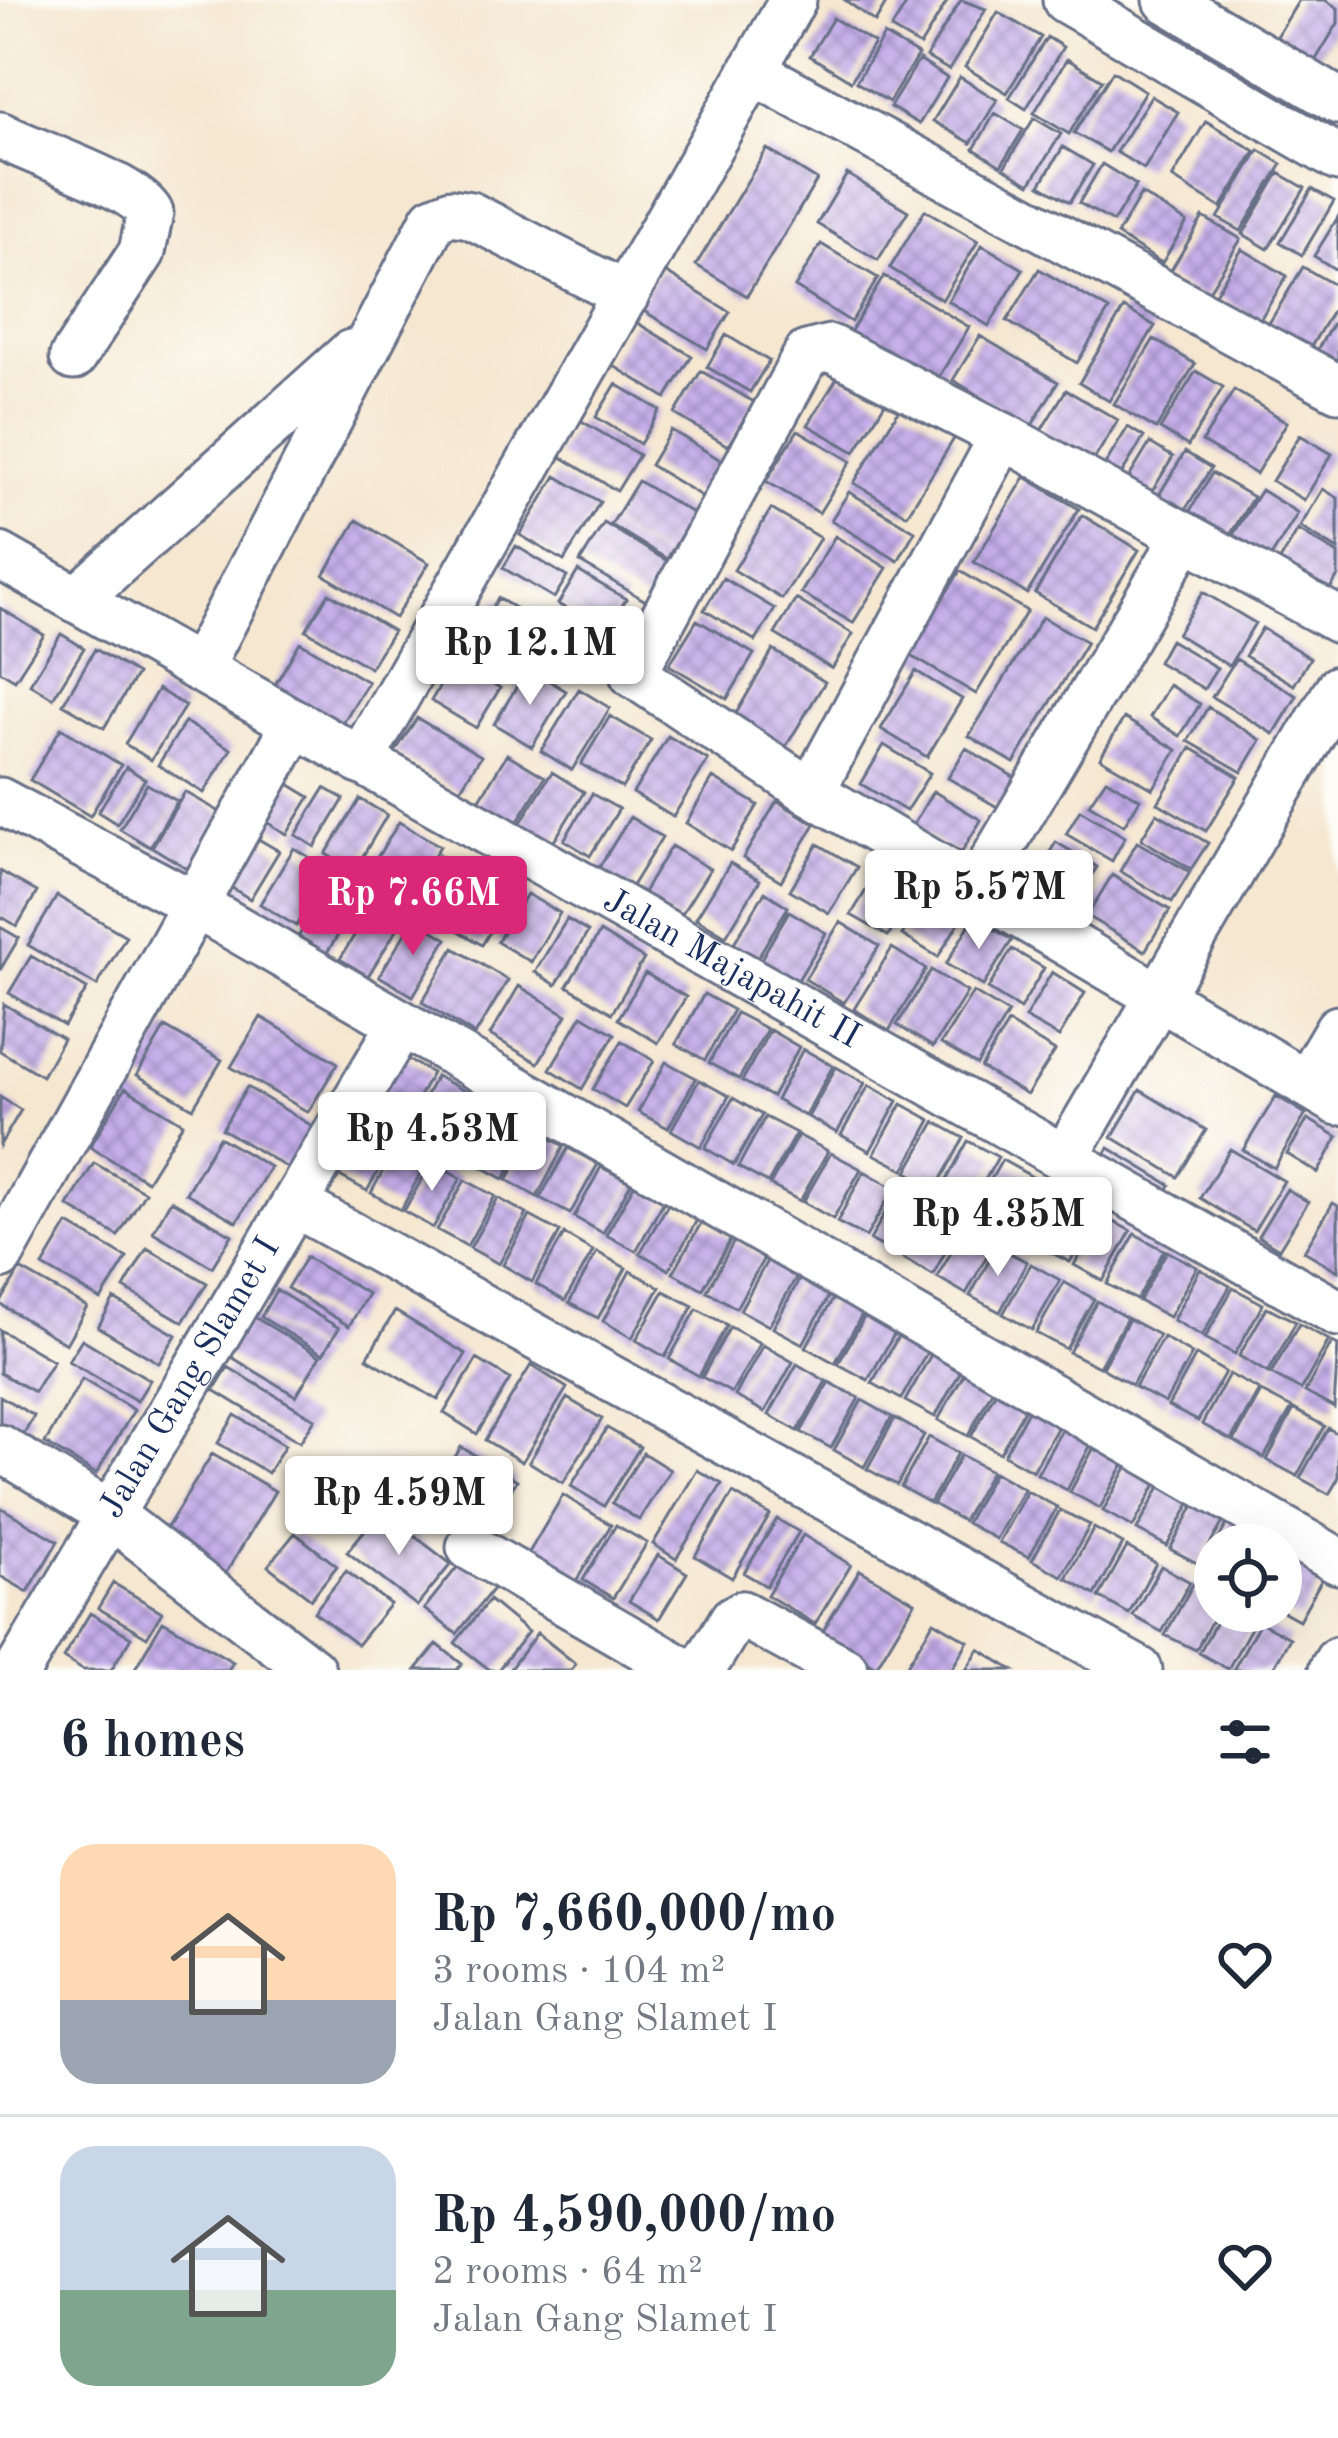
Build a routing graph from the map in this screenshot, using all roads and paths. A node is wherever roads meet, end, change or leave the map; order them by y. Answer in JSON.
{"nodes":[{"id":1,"x":793,"y":0,"type":"edge"},
{"id":2,"x":1066,"y":0,"type":"edge"},
{"id":3,"x":1167,"y":0,"type":"edge"},
{"id":4,"x":752,"y":71,"type":"junction"},
{"id":5,"x":1338,"y":101,"type":"edge"},
{"id":6,"x":0,"y":135,"type":"edge"},
{"id":7,"x":1338,"y":158,"type":"edge"},
{"id":8,"x":626,"y":295,"type":"junction"},
{"id":9,"x":370,"y":335,"type":"junction"},
{"id":10,"x":73,"y":357,"type":"dead end"},
{"id":11,"x":1338,"y":388,"type":"edge"},
{"id":12,"x":1003,"y":436,"type":"junction"},
{"id":13,"x":216,"y":474,"type":"junction"},
{"id":14,"x":278,"y":516,"type":"junction"},
{"id":15,"x":1185,"y":536,"type":"junction"},
{"id":16,"x":0,"y":556,"type":"edge"},
{"id":17,"x":77,"y":599,"type":"junction"},
{"id":18,"x":1338,"y":620,"type":"edge"},
{"id":19,"x":199,"y":669,"type":"junction"},
{"id":20,"x":1338,"y":689,"type":"edge"},
{"id":21,"x":295,"y":724,"type":"junction"},
{"id":22,"x":360,"y":761,"type":"junction"},
{"id":23,"x":811,"y":793,"type":"junction"},
{"id":24,"x":0,"y":801,"type":"edge"},
{"id":25,"x":976,"y":890,"type":"junction"},
{"id":26,"x":192,"y":903,"type":"junction"},
{"id":27,"x":1159,"y":996,"type":"junction"},
{"id":28,"x":401,"y":1024,"type":"junction"},
{"id":29,"x":1338,"y":1029,"type":"edge"},
{"id":30,"x":1322,"y":1093,"type":"edge"},
{"id":31,"x":1066,"y":1156,"type":"junction"},
{"id":32,"x":297,"y":1205,"type":"junction"},
{"id":33,"x":0,"y":1256,"type":"edge"},
{"id":34,"x":1338,"y":1313,"type":"edge"},
{"id":35,"x":0,"y":1448,"type":"edge"},
{"id":36,"x":108,"y":1514,"type":"junction"},
{"id":37,"x":470,"y":1547,"type":"dead end"},
{"id":38,"x":1338,"y":1561,"type":"edge"},
{"id":39,"x":261,"y":1654,"type":"edge"},
{"id":40,"x":1338,"y":1660,"type":"edge"},
{"id":41,"x":18,"y":1670,"type":"edge"},
{"id":42,"x":312,"y":1670,"type":"edge"},
{"id":43,"x":682,"y":1670,"type":"edge"},
{"id":44,"x":702,"y":1670,"type":"edge"},
{"id":45,"x":845,"y":1670,"type":"edge"},
{"id":46,"x":1139,"y":1670,"type":"edge"},
{"id":47,"x":1332,"y":1670,"type":"edge"}],
"edges":[{"from":1,"to":4,"type":"street"},
{"from":2,"to":7,"type":"street"},
{"from":3,"to":5,"type":"street"},
{"from":4,"to":8,"type":"street"},
{"from":4,"to":11,"type":"street"},
{"from":6,"to":10,"type":"street"},
{"from":8,"to":9,"type":"street"},
{"from":8,"to":22,"type":"street"},
{"from":9,"to":13,"type":"street"},
{"from":9,"to":14,"type":"street"},
{"from":12,"to":15,"type":"street"},
{"from":12,"to":23,"type":"street"},
{"from":12,"to":23,"type":"street"},
{"from":13,"to":14,"type":"street"},
{"from":13,"to":17,"type":"street"},
{"from":14,"to":19,"type":"street"},
{"from":15,"to":18,"type":"street"},
{"from":15,"to":25,"type":"street"},
{"from":16,"to":17,"type":"street","name":"Jalan Majapahit II"},
{"from":17,"to":19,"type":"street","name":"Jalan Majapahit II"},
{"from":19,"to":21,"type":"street","name":"Jalan Majapahit II"},
{"from":20,"to":27,"type":"street"},
{"from":21,"to":22,"type":"street","name":"Jalan Majapahit II"},
{"from":21,"to":26,"type":"street"},
{"from":22,"to":31,"type":"street","name":"Jalan Majapahit II"},
{"from":23,"to":25,"type":"street"},
{"from":24,"to":26,"type":"street"},
{"from":25,"to":27,"type":"street"},
{"from":26,"to":28,"type":"street"},
{"from":26,"to":33,"type":"street"},
{"from":27,"to":30,"type":"street"},
{"from":27,"to":31,"type":"street"},
{"from":28,"to":32,"type":"street","name":"Jalan Gang Slamet I"},
{"from":28,"to":38,"type":"street"},
{"from":29,"to":30,"type":"street"},
{"from":31,"to":34,"type":"street","name":"Jalan Majapahit II"},
{"from":32,"to":36,"type":"street","name":"Jalan Gang Slamet I"},
{"from":32,"to":46,"type":"street"},
{"from":35,"to":36,"type":"street"},
{"from":36,"to":39,"type":"street"},
{"from":36,"to":41,"type":"street","name":"Jalan Gang Slamet I"},
{"from":37,"to":43,"type":"street"},
{"from":39,"to":42,"type":"street"},
{"from":40,"to":47,"type":"street"},
{"from":44,"to":45,"type":"street"}]}
